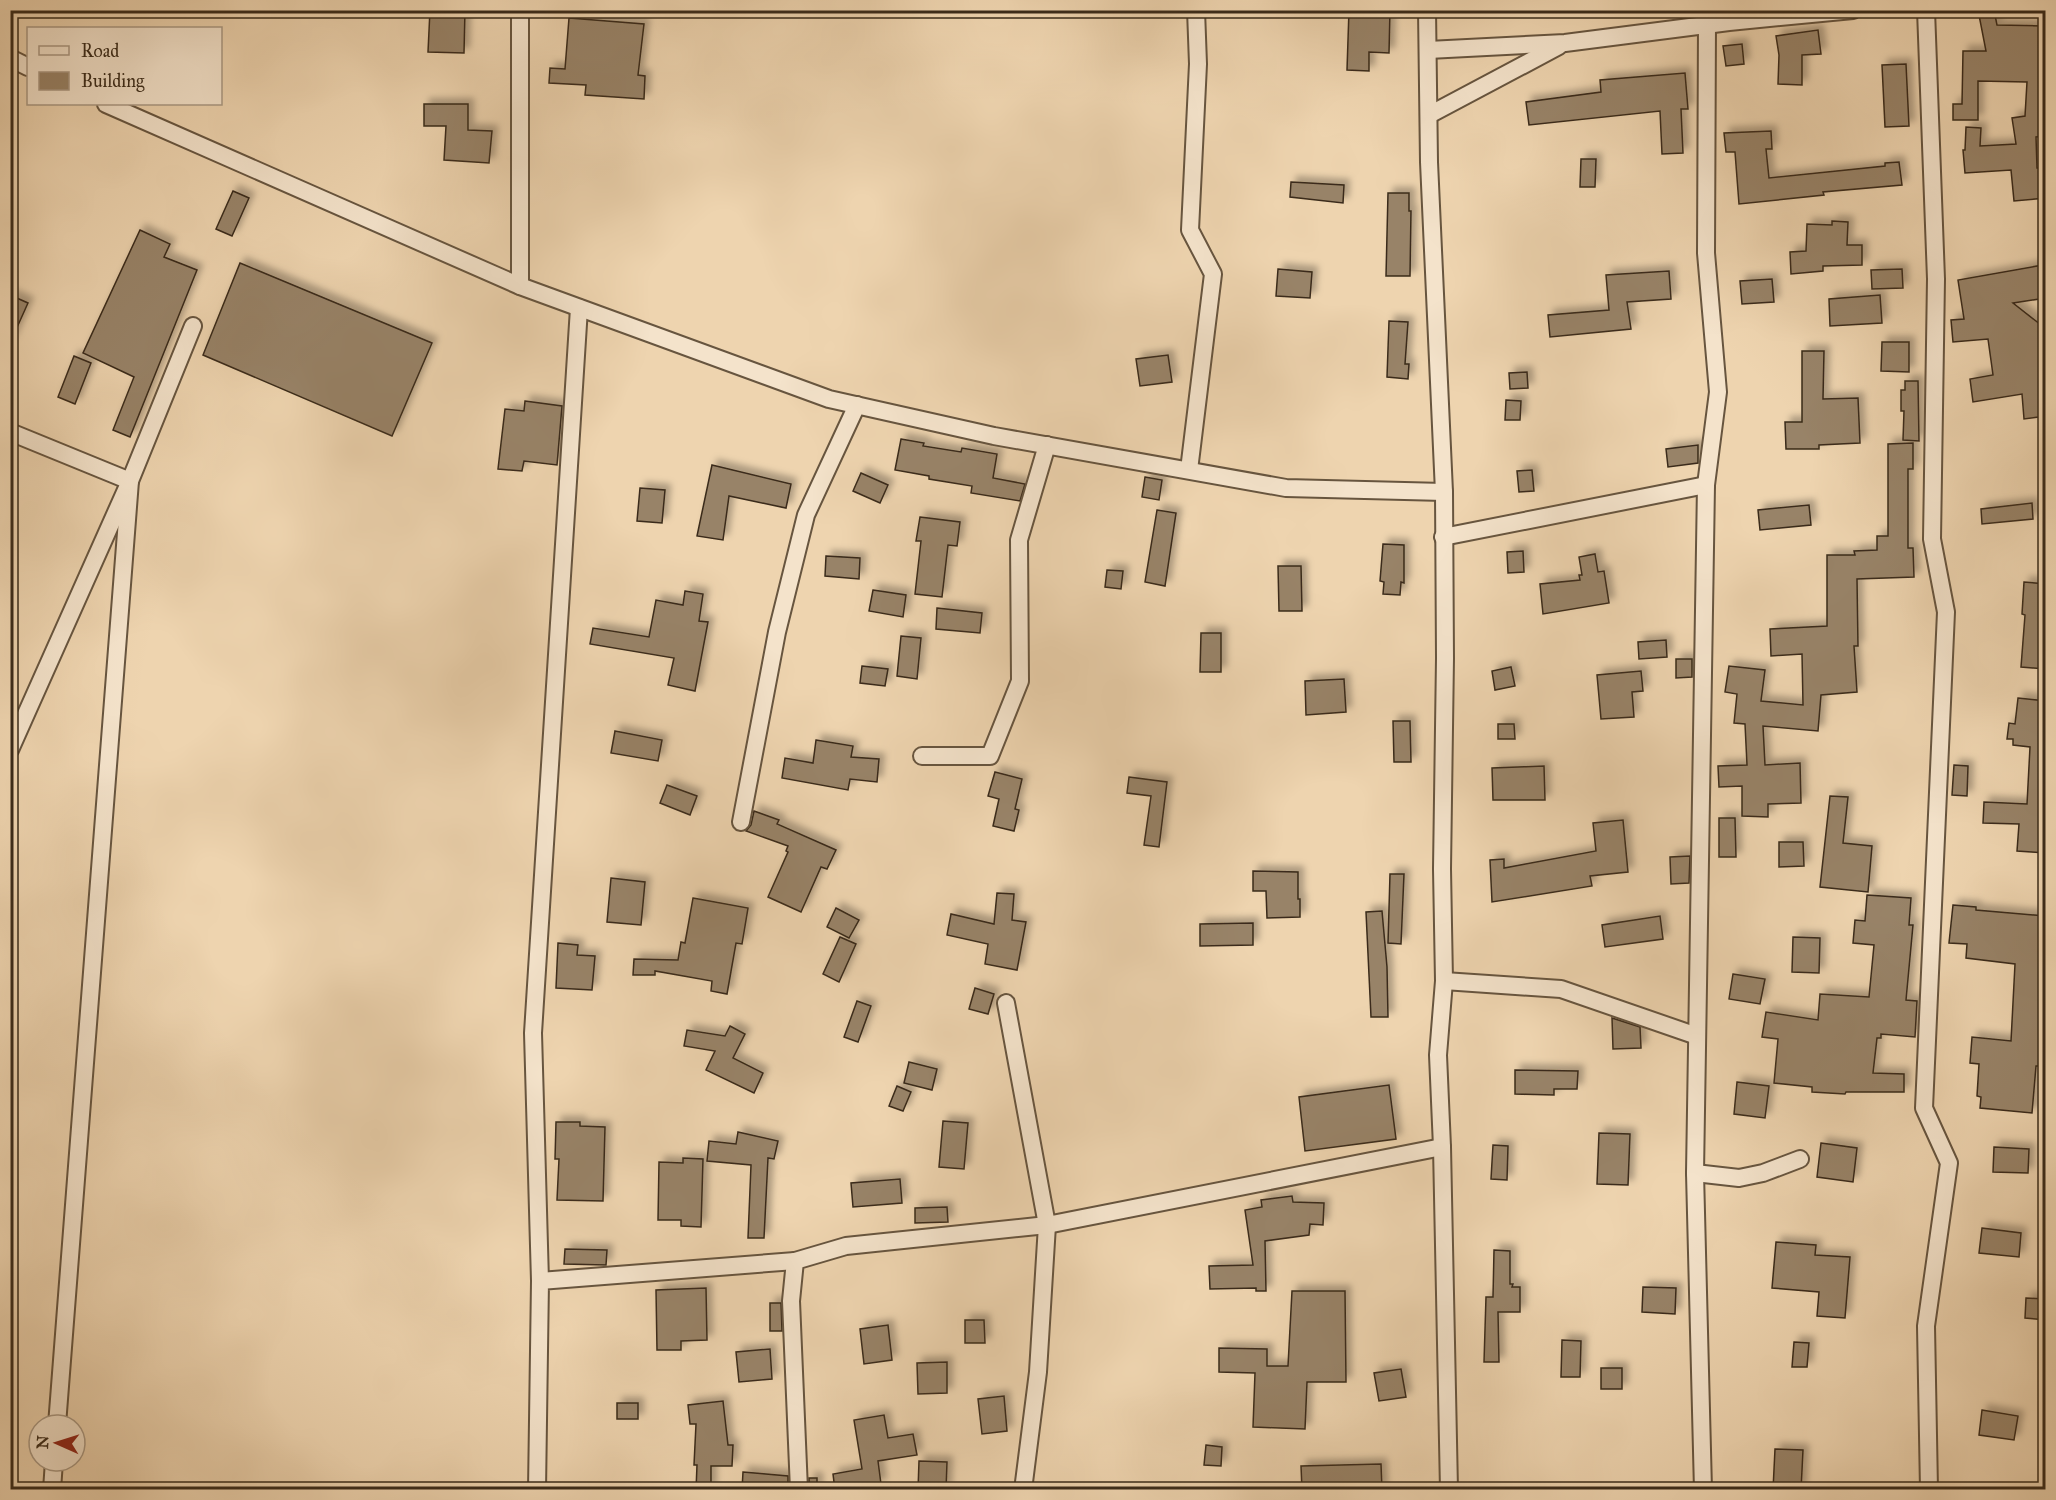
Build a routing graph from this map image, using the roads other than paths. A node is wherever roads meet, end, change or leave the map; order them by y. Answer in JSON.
{"nodes":[{"id":1,"x":520,"y":10,"type":"edge"},
{"id":2,"x":1196,"y":10,"type":"edge"},
{"id":3,"x":1427,"y":10,"type":"edge"},
{"id":4,"x":1852,"y":10,"type":"edge"},
{"id":5,"x":1926,"y":10,"type":"edge"},
{"id":6,"x":1729,"y":16,"type":"edge"},
{"id":7,"x":1707,"y":24,"type":"junction"},
{"id":8,"x":1565,"y":43,"type":"junction"},
{"id":9,"x":1428,"y":50,"type":"junction"},
{"id":10,"x":10,"y":58,"type":"edge"},
{"id":11,"x":27,"y":66,"type":"edge"},
{"id":12,"x":108,"y":105,"type":"edge"},
{"id":13,"x":1429,"y":115,"type":"junction"},
{"id":14,"x":520,"y":286,"type":"junction"},
{"id":15,"x":579,"y":308,"type":"junction"},
{"id":16,"x":193,"y":326,"type":"dead end"},
{"id":17,"x":857,"y":405,"type":"junction"},
{"id":18,"x":10,"y":432,"type":"edge"},
{"id":19,"x":1047,"y":445,"type":"junction"},
{"id":20,"x":1189,"y":470,"type":"junction"},
{"id":21,"x":130,"y":481,"type":"junction"},
{"id":22,"x":1706,"y":485,"type":"junction"},
{"id":23,"x":1444,"y":492,"type":"junction"},
{"id":24,"x":1443,"y":537,"type":"junction"},
{"id":25,"x":10,"y":750,"type":"edge"},
{"id":26,"x":922,"y":756,"type":"dead end"},
{"id":27,"x":741,"y":822,"type":"dead end"},
{"id":28,"x":1444,"y":981,"type":"junction"},
{"id":29,"x":1006,"y":1003,"type":"dead end"},
{"id":30,"x":1697,"y":1035,"type":"junction"},
{"id":31,"x":1442,"y":1147,"type":"junction"},
{"id":32,"x":1800,"y":1159,"type":"dead end"},
{"id":33,"x":1695,"y":1173,"type":"junction"},
{"id":34,"x":1047,"y":1225,"type":"junction"},
{"id":35,"x":795,"y":1261,"type":"junction"},
{"id":36,"x":540,"y":1281,"type":"junction"},
{"id":37,"x":58,"y":1413,"type":"edge"},
{"id":38,"x":53,"y":1473,"type":"edge"},
{"id":39,"x":52,"y":1490,"type":"edge"},
{"id":40,"x":537,"y":1490,"type":"edge"},
{"id":41,"x":799,"y":1490,"type":"edge"},
{"id":42,"x":1023,"y":1490,"type":"edge"},
{"id":43,"x":1449,"y":1490,"type":"edge"},
{"id":44,"x":1703,"y":1490,"type":"edge"},
{"id":45,"x":1929,"y":1490,"type":"edge"}],
"edges":[{"from":1,"to":14,"type":"street"},
{"from":2,"to":20,"type":"street"},
{"from":3,"to":9,"type":"street"},
{"from":4,"to":6,"type":"street"},
{"from":5,"to":45,"type":"street"},
{"from":6,"to":7,"type":"street"},
{"from":7,"to":8,"type":"street"},
{"from":7,"to":22,"type":"street"},
{"from":8,"to":9,"type":"street"},
{"from":8,"to":13,"type":"street"},
{"from":9,"to":13,"type":"street"},
{"from":10,"to":11,"type":"street"},
{"from":12,"to":14,"type":"street"},
{"from":13,"to":23,"type":"street"},
{"from":14,"to":15,"type":"street"},
{"from":15,"to":17,"type":"street"},
{"from":15,"to":36,"type":"street"},
{"from":16,"to":21,"type":"street"},
{"from":17,"to":19,"type":"street"},
{"from":17,"to":27,"type":"street"},
{"from":18,"to":21,"type":"street"},
{"from":19,"to":20,"type":"street"},
{"from":19,"to":26,"type":"street"},
{"from":20,"to":23,"type":"street"},
{"from":21,"to":25,"type":"street"},
{"from":21,"to":37,"type":"street"},
{"from":22,"to":24,"type":"street"},
{"from":22,"to":30,"type":"street"},
{"from":23,"to":24,"type":"street"},
{"from":24,"to":28,"type":"street"},
{"from":28,"to":30,"type":"street"},
{"from":28,"to":31,"type":"street"},
{"from":29,"to":34,"type":"street"},
{"from":30,"to":33,"type":"street"},
{"from":31,"to":34,"type":"street"},
{"from":31,"to":43,"type":"street"},
{"from":32,"to":33,"type":"street"},
{"from":33,"to":44,"type":"street"},
{"from":34,"to":35,"type":"street"},
{"from":34,"to":42,"type":"street"},
{"from":35,"to":36,"type":"street"},
{"from":35,"to":41,"type":"street"},
{"from":36,"to":40,"type":"street"},
{"from":38,"to":39,"type":"street"}]}
